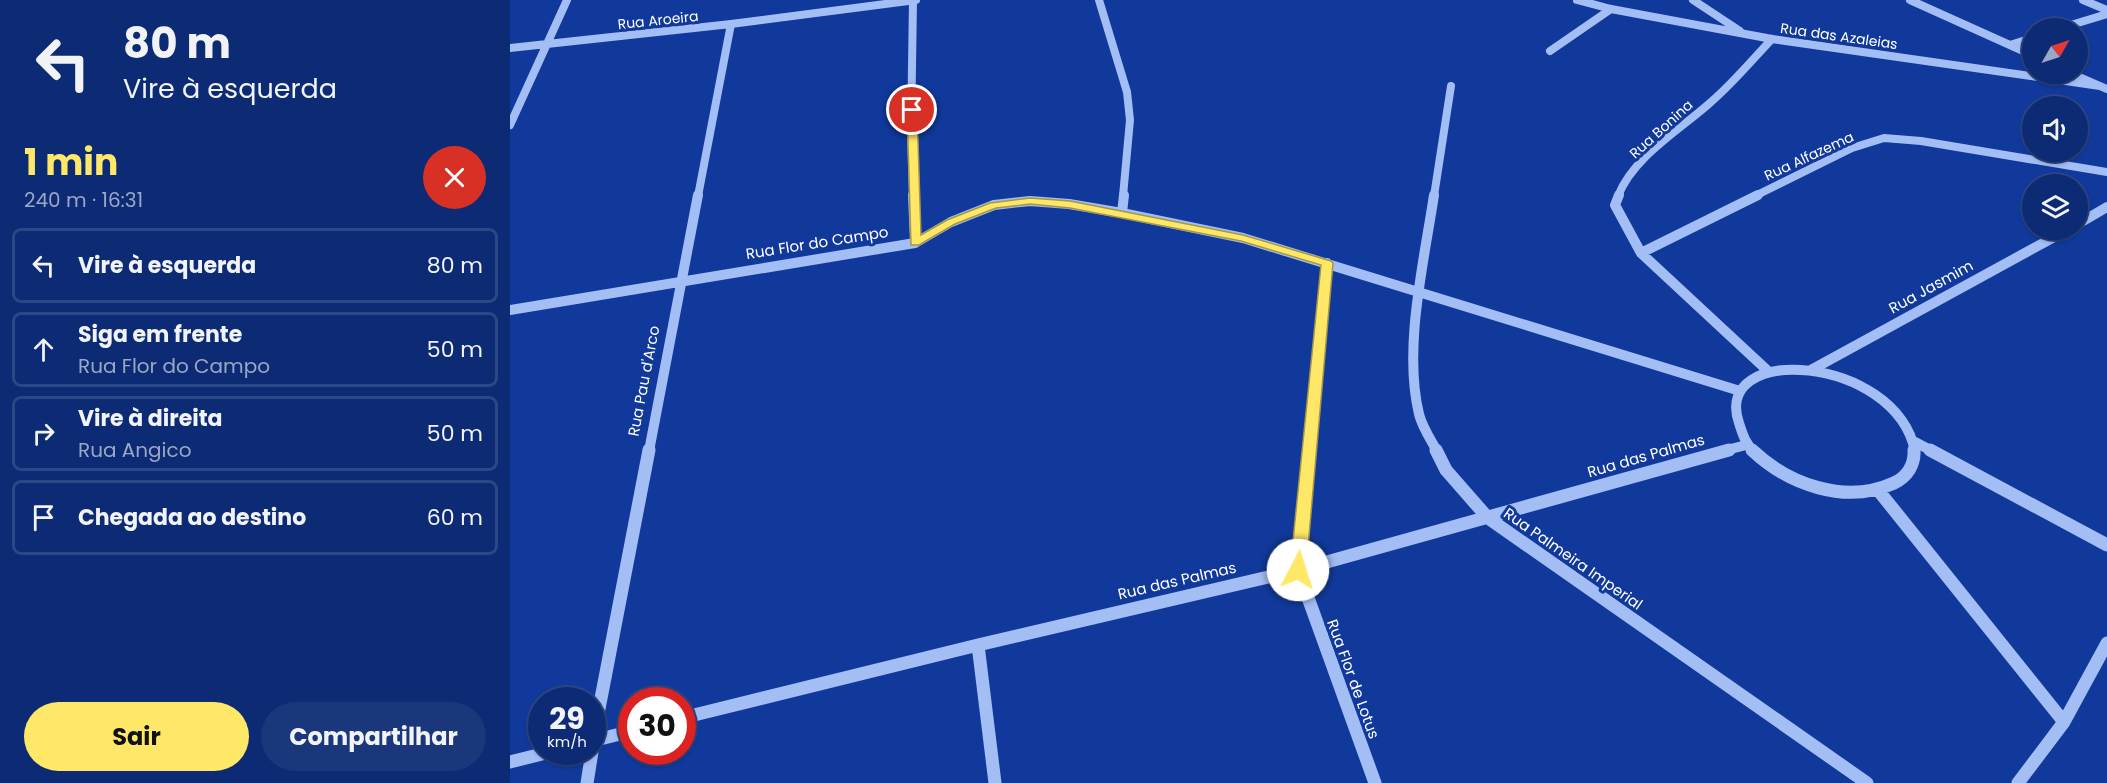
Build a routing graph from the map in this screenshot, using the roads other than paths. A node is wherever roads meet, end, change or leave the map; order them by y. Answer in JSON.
{"nodes":[{"id":1,"x":567,"y":0,"type":"edge"},
{"id":2,"x":914,"y":0,"type":"edge"},
{"id":3,"x":1099,"y":0,"type":"edge"},
{"id":4,"x":1577,"y":0,"type":"edge"},
{"id":5,"x":1693,"y":0,"type":"edge"},
{"id":6,"x":1910,"y":0,"type":"edge"},
{"id":7,"x":2083,"y":0,"type":"edge"},
{"id":8,"x":1611,"y":9,"type":"junction"},
{"id":9,"x":2107,"y":12,"type":"edge"},
{"id":10,"x":2088,"y":19,"type":"edge"},
{"id":11,"x":731,"y":24,"type":"junction"},
{"id":12,"x":1745,"y":34,"type":"junction"},
{"id":13,"x":1772,"y":39,"type":"junction"},
{"id":14,"x":2022,"y":41,"type":"edge"},
{"id":15,"x":547,"y":44,"type":"junction"},
{"id":16,"x":2010,"y":45,"type":"junction"},
{"id":17,"x":510,"y":48,"type":"edge"},
{"id":18,"x":2022,"y":50,"type":"edge"},
{"id":19,"x":1550,"y":51,"type":"dead end"},
{"id":20,"x":2088,"y":81,"type":"edge"},
{"id":21,"x":1451,"y":86,"type":"dead end"},
{"id":22,"x":2103,"y":88,"type":"edge"},
{"id":23,"x":510,"y":125,"type":"edge"},
{"id":24,"x":2107,"y":172,"type":"edge"},
{"id":25,"x":2107,"y":207,"type":"edge"},
{"id":26,"x":1122,"y":213,"type":"junction"},
{"id":27,"x":2088,"y":218,"type":"edge"},
{"id":28,"x":2049,"y":240,"type":"edge"},
{"id":29,"x":915,"y":243,"type":"junction"},
{"id":30,"x":1641,"y":253,"type":"junction"},
{"id":31,"x":1327,"y":263,"type":"junction"},
{"id":32,"x":680,"y":281,"type":"junction"},
{"id":33,"x":1419,"y":294,"type":"junction"},
{"id":34,"x":510,"y":310,"type":"edge"},
{"id":35,"x":1811,"y":370,"type":"junction"},
{"id":36,"x":1769,"y":372,"type":"junction"},
{"id":37,"x":1740,"y":391,"type":"junction"},
{"id":38,"x":1915,"y":442,"type":"junction"},
{"id":39,"x":1746,"y":445,"type":"junction"},
{"id":40,"x":1878,"y":490,"type":"junction"},
{"id":41,"x":1488,"y":518,"type":"junction"},
{"id":42,"x":2107,"y":545,"type":"edge"},
{"id":43,"x":1298,"y":570,"type":"junction"},
{"id":44,"x":2107,"y":643,"type":"edge"},
{"id":45,"x":978,"y":645,"type":"junction"},
{"id":46,"x":603,"y":687,"type":"edge"},
{"id":47,"x":696,"y":715,"type":"edge"},
{"id":48,"x":2064,"y":722,"type":"junction"},
{"id":49,"x":528,"y":758,"type":"edge"},
{"id":50,"x":510,"y":762,"type":"edge"},
{"id":51,"x":589,"y":765,"type":"edge"},
{"id":52,"x":587,"y":783,"type":"edge"},
{"id":53,"x":995,"y":783,"type":"edge"},
{"id":54,"x":1375,"y":783,"type":"edge"},
{"id":55,"x":1867,"y":783,"type":"edge"},
{"id":56,"x":2018,"y":783,"type":"edge"}],
"edges":[{"from":1,"to":15,"type":"street"},
{"from":2,"to":11,"type":"street","name":"Rua Aroeira"},
{"from":2,"to":29,"type":"street"},
{"from":3,"to":26,"type":"street"},
{"from":4,"to":8,"type":"street","name":"Rua das Azaleias"},
{"from":5,"to":12,"type":"street"},
{"from":6,"to":16,"type":"street"},
{"from":7,"to":9,"type":"street"},
{"from":8,"to":12,"type":"street","name":"Rua das Azaleias"},
{"from":8,"to":19,"type":"street"},
{"from":9,"to":10,"type":"street"},
{"from":11,"to":15,"type":"street","name":"Rua Aroeira"},
{"from":11,"to":32,"type":"street","name":"Rua Pau d'Arco"},
{"from":12,"to":13,"type":"street","name":"Rua das Azaleias"},
{"from":13,"to":22,"type":"street","name":"Rua das Azaleias"},
{"from":13,"to":30,"type":"street","name":"Rua Bonina"},
{"from":14,"to":16,"type":"street"},
{"from":15,"to":17,"type":"street","name":"Rua Aroeira"},
{"from":15,"to":23,"type":"street"},
{"from":16,"to":18,"type":"street"},
{"from":20,"to":22,"type":"street"},
{"from":21,"to":33,"type":"street","name":"Rua Palmeira Imperial"},
{"from":24,"to":30,"type":"street","name":"Rua Alfazema"},
{"from":25,"to":27,"type":"street"},
{"from":26,"to":29,"type":"street","name":"Rua Flor do Campo"},
{"from":26,"to":31,"type":"street","name":"Rua Flor do Campo"},
{"from":28,"to":35,"type":"street","name":"Rua Jasmim"},
{"from":29,"to":32,"type":"street","name":"Rua Flor do Campo"},
{"from":30,"to":36,"type":"street","name":"Rua Bonina"},
{"from":31,"to":33,"type":"street","name":"Rua Flor do Campo"},
{"from":31,"to":43,"type":"street","name":"Rua Flor de Lotus"},
{"from":32,"to":34,"type":"street","name":"Rua Flor do Campo"},
{"from":32,"to":46,"type":"street","name":"Rua Pau d'Arco"},
{"from":33,"to":37,"type":"street","name":"Rua Flor do Campo"},
{"from":33,"to":41,"type":"street","name":"Rua Palmeira Imperial"},
{"from":35,"to":36,"type":"street"},
{"from":35,"to":38,"type":"street"},
{"from":36,"to":37,"type":"street"},
{"from":37,"to":39,"type":"street"},
{"from":38,"to":40,"type":"street"},
{"from":38,"to":42,"type":"street"},
{"from":39,"to":40,"type":"street"},
{"from":39,"to":41,"type":"street","name":"Rua das Palmas"},
{"from":40,"to":48,"type":"street"},
{"from":41,"to":43,"type":"street","name":"Rua das Palmas"},
{"from":41,"to":55,"type":"street","name":"Rua Palmeira Imperial"},
{"from":43,"to":45,"type":"street","name":"Rua das Palmas"},
{"from":43,"to":54,"type":"street","name":"Rua Flor de Lotus"},
{"from":44,"to":48,"type":"street"},
{"from":45,"to":47,"type":"street","name":"Rua das Palmas"},
{"from":45,"to":53,"type":"street"},
{"from":48,"to":56,"type":"street"},
{"from":49,"to":50,"type":"street"},
{"from":51,"to":52,"type":"street"}]}
